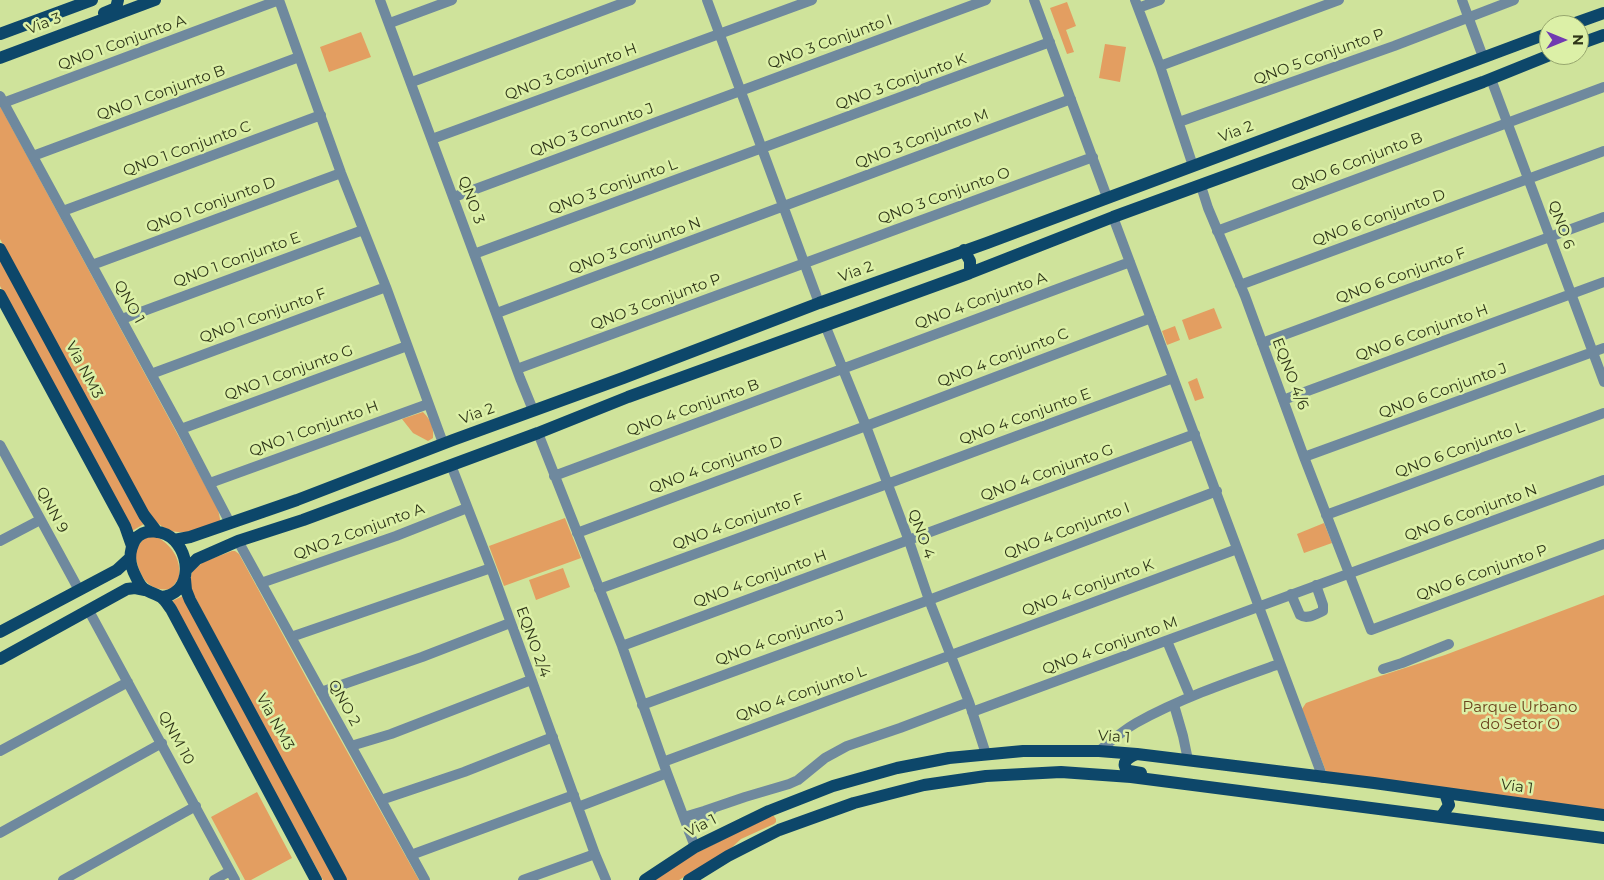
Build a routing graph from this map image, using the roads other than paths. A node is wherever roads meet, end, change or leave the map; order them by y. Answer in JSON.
{"nodes":[{"id":1,"x":92,"y":0,"type":"edge"},
{"id":2,"x":118,"y":0,"type":"edge"},
{"id":3,"x":155,"y":0,"type":"edge"},
{"id":4,"x":279,"y":0,"type":"edge"},
{"id":5,"x":380,"y":0,"type":"edge"},
{"id":6,"x":452,"y":0,"type":"edge"},
{"id":7,"x":632,"y":0,"type":"edge"},
{"id":8,"x":707,"y":0,"type":"edge"},
{"id":9,"x":812,"y":0,"type":"edge"},
{"id":10,"x":986,"y":0,"type":"edge"},
{"id":11,"x":1034,"y":0,"type":"edge"},
{"id":12,"x":1160,"y":0,"type":"edge"},
{"id":13,"x":1339,"y":0,"type":"edge"},
{"id":14,"x":1462,"y":0,"type":"edge"},
{"id":15,"x":1514,"y":0,"type":"edge"},
{"id":16,"x":135,"y":3,"type":"edge"},
{"id":17,"x":1137,"y":4,"type":"edge"},
{"id":18,"x":1604,"y":13,"type":"edge"},
{"id":19,"x":1468,"y":17,"type":"junction"},
{"id":20,"x":1589,"y":18,"type":"edge"},
{"id":21,"x":390,"y":23,"type":"junction"},
{"id":22,"x":0,"y":34,"type":"edge"},
{"id":23,"x":720,"y":34,"type":"junction"},
{"id":24,"x":1604,"y":34,"type":"edge"},
{"id":25,"x":1539,"y":37,"type":"edge"},
{"id":26,"x":1589,"y":40,"type":"edge"},
{"id":27,"x":1050,"y":42,"type":"junction"},
{"id":28,"x":36,"y":44,"type":"junction"},
{"id":29,"x":1483,"y":57,"type":"junction"},
{"id":30,"x":0,"y":58,"type":"edge"},
{"id":31,"x":299,"y":58,"type":"junction"},
{"id":32,"x":1539,"y":59,"type":"edge"},
{"id":33,"x":1160,"y":66,"type":"junction"},
{"id":34,"x":1491,"y":79,"type":"junction"},
{"id":35,"x":412,"y":82,"type":"junction"},
{"id":36,"x":1604,"y":87,"type":"edge"},
{"id":37,"x":741,"y":92,"type":"junction"},
{"id":38,"x":1071,"y":99,"type":"junction"},
{"id":39,"x":2,"y":100,"type":"edge"},
{"id":40,"x":1343,"y":110,"type":"junction"},
{"id":41,"x":321,"y":115,"type":"junction"},
{"id":42,"x":1320,"y":118,"type":"junction"},
{"id":43,"x":1179,"y":122,"type":"junction"},
{"id":44,"x":1507,"y":122,"type":"junction"},
{"id":45,"x":1348,"y":131,"type":"junction"},
{"id":46,"x":432,"y":139,"type":"junction"},
{"id":47,"x":1326,"y":140,"type":"junction"},
{"id":48,"x":762,"y":149,"type":"junction"},
{"id":49,"x":1604,"y":151,"type":"edge"},
{"id":50,"x":33,"y":156,"type":"junction"},
{"id":51,"x":1093,"y":157,"type":"junction"},
{"id":52,"x":1193,"y":166,"type":"junction"},
{"id":53,"x":341,"y":173,"type":"junction"},
{"id":54,"x":1528,"y":179,"type":"junction"},
{"id":55,"x":1201,"y":186,"type":"junction"},
{"id":56,"x":454,"y":197,"type":"junction"},
{"id":57,"x":1107,"y":197,"type":"junction"},
{"id":58,"x":784,"y":207,"type":"junction"},
{"id":59,"x":62,"y":211,"type":"junction"},
{"id":60,"x":1113,"y":217,"type":"junction"},
{"id":61,"x":1604,"y":217,"type":"edge"},
{"id":62,"x":363,"y":230,"type":"junction"},
{"id":63,"x":1218,"y":231,"type":"junction"},
{"id":64,"x":1550,"y":237,"type":"junction"},
{"id":65,"x":987,"y":243,"type":"junction"},
{"id":66,"x":0,"y":248,"type":"edge"},
{"id":67,"x":964,"y":250,"type":"junction"},
{"id":68,"x":474,"y":254,"type":"junction"},
{"id":69,"x":1130,"y":262,"type":"junction"},
{"id":70,"x":805,"y":263,"type":"junction"},
{"id":71,"x":994,"y":264,"type":"junction"},
{"id":72,"x":92,"y":265,"type":"junction"},
{"id":73,"x":970,"y":273,"type":"junction"},
{"id":74,"x":1604,"y":282,"type":"edge"},
{"id":75,"x":1240,"y":285,"type":"junction"},
{"id":76,"x":386,"y":287,"type":"junction"},
{"id":77,"x":1571,"y":294,"type":"junction"},
{"id":78,"x":0,"y":295,"type":"edge"},
{"id":79,"x":819,"y":303,"type":"junction"},
{"id":80,"x":496,"y":313,"type":"junction"},
{"id":81,"x":1151,"y":318,"type":"junction"},
{"id":82,"x":122,"y":319,"type":"junction"},
{"id":83,"x":826,"y":325,"type":"junction"},
{"id":84,"x":1262,"y":343,"type":"junction"},
{"id":85,"x":407,"y":346,"type":"junction"},
{"id":86,"x":1604,"y":348,"type":"edge"},
{"id":87,"x":1592,"y":352,"type":"junction"},
{"id":88,"x":843,"y":368,"type":"junction"},
{"id":89,"x":517,"y":369,"type":"junction"},
{"id":90,"x":644,"y":370,"type":"junction"},
{"id":91,"x":151,"y":374,"type":"junction"},
{"id":92,"x":623,"y":378,"type":"junction"},
{"id":93,"x":1173,"y":378,"type":"junction"},
{"id":94,"x":1604,"y":382,"type":"edge"},
{"id":95,"x":650,"y":390,"type":"junction"},
{"id":96,"x":628,"y":397,"type":"junction"},
{"id":97,"x":1283,"y":400,"type":"junction"},
{"id":98,"x":428,"y":404,"type":"junction"},
{"id":99,"x":533,"y":410,"type":"junction"},
{"id":100,"x":1604,"y":413,"type":"edge"},
{"id":101,"x":866,"y":426,"type":"junction"},
{"id":102,"x":181,"y":428,"type":"junction"},
{"id":103,"x":538,"y":433,"type":"junction"},
{"id":104,"x":1195,"y":434,"type":"junction"},
{"id":105,"x":444,"y":444,"type":"junction"},
{"id":106,"x":2,"y":452,"type":"edge"},
{"id":107,"x":1304,"y":457,"type":"junction"},
{"id":108,"x":451,"y":465,"type":"junction"},
{"id":109,"x":554,"y":476,"type":"junction"},
{"id":110,"x":1604,"y":480,"type":"edge"},
{"id":111,"x":210,"y":483,"type":"junction"},
{"id":112,"x":887,"y":484,"type":"junction"},
{"id":113,"x":1217,"y":491,"type":"junction"},
{"id":114,"x":296,"y":500,"type":"junction"},
{"id":115,"x":272,"y":508,"type":"junction"},
{"id":116,"x":467,"y":508,"type":"junction"},
{"id":117,"x":1326,"y":514,"type":"junction"},
{"id":118,"x":40,"y":520,"type":"junction"},
{"id":119,"x":303,"y":520,"type":"junction"},
{"id":120,"x":230,"y":523,"type":"junction"},
{"id":121,"x":280,"y":528,"type":"junction"},
{"id":122,"x":157,"y":532,"type":"junction"},
{"id":123,"x":577,"y":533,"type":"junction"},
{"id":124,"x":174,"y":540,"type":"junction"},
{"id":125,"x":0,"y":541,"type":"edge"},
{"id":126,"x":238,"y":541,"type":"junction"},
{"id":127,"x":909,"y":541,"type":"junction"},
{"id":128,"x":1604,"y":544,"type":"edge"},
{"id":129,"x":132,"y":546,"type":"junction"},
{"id":130,"x":1237,"y":549,"type":"junction"},
{"id":131,"x":129,"y":559,"type":"junction"},
{"id":132,"x":491,"y":568,"type":"junction"},
{"id":133,"x":1349,"y":574,"type":"junction"},
{"id":134,"x":185,"y":575,"type":"junction"},
{"id":135,"x":261,"y":583,"type":"junction"},
{"id":136,"x":1316,"y":584,"type":"junction"},
{"id":137,"x":599,"y":589,"type":"junction"},
{"id":138,"x":79,"y":590,"type":"junction"},
{"id":139,"x":145,"y":590,"type":"junction"},
{"id":140,"x":1291,"y":594,"type":"junction"},
{"id":141,"x":161,"y":597,"type":"junction"},
{"id":142,"x":929,"y":600,"type":"junction"},
{"id":143,"x":1258,"y":606,"type":"junction"},
{"id":144,"x":89,"y":611,"type":"junction"},
{"id":145,"x":510,"y":623,"type":"junction"},
{"id":146,"x":1371,"y":630,"type":"joint"},
{"id":147,"x":0,"y":632,"type":"edge"},
{"id":148,"x":291,"y":638,"type":"junction"},
{"id":149,"x":1167,"y":641,"type":"junction"},
{"id":150,"x":1449,"y":644,"type":"dead end"},
{"id":151,"x":622,"y":646,"type":"junction"},
{"id":152,"x":950,"y":655,"type":"junction"},
{"id":153,"x":0,"y":659,"type":"edge"},
{"id":154,"x":1279,"y":664,"type":"junction"},
{"id":155,"x":1383,"y":669,"type":"dead end"},
{"id":156,"x":531,"y":680,"type":"junction"},
{"id":157,"x":128,"y":682,"type":"junction"},
{"id":158,"x":321,"y":692,"type":"junction"},
{"id":159,"x":1190,"y":696,"type":"junction"},
{"id":160,"x":642,"y":705,"type":"junction"},
{"id":161,"x":1174,"y":705,"type":"junction"},
{"id":162,"x":970,"y":707,"type":"junction"},
{"id":163,"x":553,"y":737,"type":"junction"},
{"id":164,"x":162,"y":744,"type":"junction"},
{"id":165,"x":351,"y":746,"type":"junction"},
{"id":166,"x":0,"y":751,"type":"edge"},
{"id":167,"x":1099,"y":751,"type":"junction"},
{"id":168,"x":986,"y":754,"type":"junction"},
{"id":169,"x":1137,"y":754,"type":"junction"},
{"id":170,"x":1188,"y":760,"type":"junction"},
{"id":171,"x":663,"y":762,"type":"junction"},
{"id":172,"x":667,"y":773,"type":"junction"},
{"id":173,"x":1323,"y":778,"type":"junction"},
{"id":174,"x":1192,"y":784,"type":"junction"},
{"id":175,"x":1445,"y":793,"type":"junction"},
{"id":176,"x":574,"y":795,"type":"junction"},
{"id":177,"x":798,"y":799,"type":"junction"},
{"id":178,"x":381,"y":800,"type":"junction"},
{"id":179,"x":854,"y":803,"type":"junction"},
{"id":180,"x":196,"y":806,"type":"junction"},
{"id":181,"x":578,"y":807,"type":"junction"},
{"id":182,"x":714,"y":808,"type":"junction"},
{"id":183,"x":770,"y":811,"type":"junction"},
{"id":184,"x":1604,"y":815,"type":"edge"},
{"id":185,"x":684,"y":817,"type":"junction"},
{"id":186,"x":1440,"y":817,"type":"junction"},
{"id":187,"x":689,"y":832,"type":"junction"},
{"id":188,"x":0,"y":833,"type":"edge"},
{"id":189,"x":1604,"y":838,"type":"edge"},
{"id":190,"x":695,"y":847,"type":"junction"},
{"id":191,"x":594,"y":854,"type":"junction"},
{"id":192,"x":411,"y":855,"type":"junction"},
{"id":193,"x":728,"y":856,"type":"junction"},
{"id":194,"x":233,"y":876,"type":"edge"},
{"id":195,"x":63,"y":880,"type":"edge"},
{"id":196,"x":214,"y":880,"type":"edge"},
{"id":197,"x":316,"y":880,"type":"edge"},
{"id":198,"x":341,"y":880,"type":"edge"},
{"id":199,"x":425,"y":880,"type":"edge"},
{"id":200,"x":523,"y":880,"type":"edge"},
{"id":201,"x":606,"y":880,"type":"edge"},
{"id":202,"x":645,"y":880,"type":"edge"},
{"id":203,"x":690,"y":880,"type":"edge"}],
"edges":[{"from":1,"to":22,"type":"main road","name":"Via 3"},
{"from":2,"to":28,"type":"main road"},
{"from":3,"to":16,"type":"main road","name":"Via 3"},
{"from":4,"to":31,"type":"street"},
{"from":4,"to":39,"type":"street","name":"QNO 1 Conjunto A"},
{"from":5,"to":21,"type":"street","name":"QNO 3"},
{"from":6,"to":21,"type":"street"},
{"from":7,"to":35,"type":"street"},
{"from":8,"to":23,"type":"street"},
{"from":9,"to":23,"type":"street","name":"QNO 3 Conjunto H"},
{"from":10,"to":37,"type":"street","name":"QNO 3 Conjunto I"},
{"from":11,"to":27,"type":"street"},
{"from":12,"to":17,"type":"street"},
{"from":13,"to":33,"type":"street"},
{"from":14,"to":19,"type":"street"},
{"from":15,"to":19,"type":"street","name":"QNO 5 Conjunto P"},
{"from":16,"to":28,"type":"main road","name":"Via 3"},
{"from":17,"to":33,"type":"street"},
{"from":18,"to":20,"type":"main road"},
{"from":19,"to":29,"type":"street"},
{"from":19,"to":43,"type":"street","name":"QNO 5 Conjunto P"},
{"from":21,"to":35,"type":"street","name":"QNO 3"},
{"from":23,"to":37,"type":"street"},
{"from":23,"to":46,"type":"street","name":"QNO 3 Conjunto H"},
{"from":24,"to":26,"type":"main road"},
{"from":25,"to":29,"type":"main road","name":"Via 2"},
{"from":27,"to":38,"type":"street"},
{"from":27,"to":48,"type":"street","name":"QNO 3 Conjunto K"},
{"from":28,"to":30,"type":"main road","name":"Via 3"},
{"from":29,"to":40,"type":"main road","name":"Via 2"},
{"from":31,"to":41,"type":"street"},
{"from":31,"to":50,"type":"street","name":"QNO 1 Conjunto B"},
{"from":32,"to":34,"type":"main road"},
{"from":33,"to":43,"type":"street"},
{"from":34,"to":44,"type":"street","name":"QNO 6"},
{"from":34,"to":45,"type":"main road"},
{"from":35,"to":46,"type":"street","name":"QNO 3"},
{"from":36,"to":44,"type":"street","name":"QNO 6 Conjunto B"},
{"from":37,"to":48,"type":"street"},
{"from":37,"to":56,"type":"street","name":"QNO 3 Conunto J"},
{"from":38,"to":51,"type":"street"},
{"from":38,"to":58,"type":"street","name":"QNO 3 Conjunto M"},
{"from":39,"to":50,"type":"street","name":"QNO 1"},
{"from":40,"to":42,"type":"main road","name":"Via 2"},
{"from":40,"to":45,"type":"main road"},
{"from":41,"to":53,"type":"street"},
{"from":41,"to":59,"type":"street","name":"QNO 1 Conjunto C"},
{"from":42,"to":47,"type":"main road"},
{"from":42,"to":52,"type":"main road","name":"Via 2"},
{"from":43,"to":52,"type":"street"},
{"from":44,"to":54,"type":"street","name":"QNO 6"},
{"from":44,"to":63,"type":"street","name":"QNO 6 Conjunto B"},
{"from":45,"to":47,"type":"main road"},
{"from":46,"to":56,"type":"street","name":"QNO 3"},
{"from":47,"to":55,"type":"main road"},
{"from":48,"to":58,"type":"street"},
{"from":48,"to":68,"type":"street","name":"QNO 3 Conjunto L"},
{"from":49,"to":54,"type":"street","name":"QNO 6 Conjunto D"},
{"from":50,"to":59,"type":"street","name":"QNO 1"},
{"from":51,"to":57,"type":"street"},
{"from":51,"to":70,"type":"street","name":"QNO 3 Conjunto O"},
{"from":52,"to":57,"type":"main road","name":"Via 2"},
{"from":53,"to":62,"type":"street"},
{"from":53,"to":72,"type":"street","name":"QNO 1 Conjunto D"},
{"from":54,"to":64,"type":"street","name":"QNO 6"},
{"from":54,"to":75,"type":"street","name":"QNO 6 Conjunto D"},
{"from":55,"to":60,"type":"main road"},
{"from":55,"to":63,"type":"street","name":"EQNO 4/6"},
{"from":56,"to":68,"type":"street","name":"QNO 3"},
{"from":57,"to":65,"type":"main road","name":"Via 2"},
{"from":58,"to":70,"type":"street"},
{"from":58,"to":80,"type":"street","name":"QNO 3 Conjunto N"},
{"from":59,"to":72,"type":"street","name":"QNO 1"},
{"from":60,"to":69,"type":"street"},
{"from":60,"to":71,"type":"main road"},
{"from":61,"to":64,"type":"street","name":"QNO 6 Conjunto F"},
{"from":62,"to":76,"type":"street"},
{"from":62,"to":82,"type":"street","name":"QNO 1 Conjunto E"},
{"from":63,"to":75,"type":"street","name":"EQNO 4/6"},
{"from":64,"to":77,"type":"street","name":"QNO 6"},
{"from":64,"to":84,"type":"street","name":"QNO 6 Conjunto F"},
{"from":65,"to":67,"type":"main road","name":"Via 2"},
{"from":65,"to":71,"type":"main road"},
{"from":66,"to":122,"type":"main road","name":"Via NM3"},
{"from":67,"to":73,"type":"main road"},
{"from":67,"to":79,"type":"main road","name":"Via 2"},
{"from":68,"to":80,"type":"street","name":"QNO 3"},
{"from":69,"to":81,"type":"street"},
{"from":69,"to":88,"type":"street","name":"QNO 4 Conjunto A"},
{"from":70,"to":79,"type":"street"},
{"from":70,"to":89,"type":"street","name":"QNO 3 Conjunto P"},
{"from":71,"to":73,"type":"main road"},
{"from":72,"to":82,"type":"street","name":"QNO 1"},
{"from":73,"to":83,"type":"main road"},
{"from":74,"to":77,"type":"street","name":"QNO 6 Conjunto H"},
{"from":75,"to":84,"type":"street","name":"EQNO 4/6"},
{"from":76,"to":85,"type":"street"},
{"from":76,"to":91,"type":"street","name":"QNO 1 Conjunto F"},
{"from":77,"to":87,"type":"street","name":"QNO 6"},
{"from":77,"to":97,"type":"street","name":"QNO 6 Conjunto H"},
{"from":78,"to":129,"type":"main road"},
{"from":79,"to":90,"type":"main road","name":"Via 2"},
{"from":80,"to":89,"type":"street","name":"QNO 3"},
{"from":81,"to":93,"type":"street"},
{"from":81,"to":101,"type":"street","name":"QNO 4 Conjunto C"},
{"from":82,"to":91,"type":"street","name":"QNO 1"},
{"from":83,"to":88,"type":"street","name":"QNO 4"},
{"from":83,"to":95,"type":"main road"},
{"from":84,"to":97,"type":"street","name":"EQNO 4/6"},
{"from":85,"to":98,"type":"street"},
{"from":85,"to":102,"type":"street","name":"QNO 1 Conjunto G"},
{"from":86,"to":87,"type":"street","name":"QNO 6 Conjunto J"},
{"from":87,"to":94,"type":"street","name":"QNO 6"},
{"from":87,"to":107,"type":"street","name":"QNO 6 Conjunto J"},
{"from":88,"to":101,"type":"street","name":"QNO 4"},
{"from":88,"to":109,"type":"street","name":"QNO 4 Conjunto B"},
{"from":89,"to":99,"type":"street","name":"QNO 3"},
{"from":90,"to":92,"type":"main road","name":"Via 2"},
{"from":90,"to":95,"type":"main road"},
{"from":91,"to":102,"type":"street","name":"QNO 1"},
{"from":92,"to":96,"type":"main road"},
{"from":92,"to":99,"type":"main road","name":"Via 2"},
{"from":93,"to":104,"type":"street"},
{"from":93,"to":112,"type":"street","name":"QNO 4 Conjunto E"},
{"from":95,"to":96,"type":"main road"},
{"from":96,"to":103,"type":"main road"},
{"from":97,"to":107,"type":"street","name":"EQNO 4/6"},
{"from":98,"to":105,"type":"street"},
{"from":98,"to":111,"type":"street","name":"QNO 1 Conjunto H"},
{"from":99,"to":105,"type":"main road","name":"Via 2"},
{"from":100,"to":117,"type":"street","name":"QNO 6 Conjunto L"},
{"from":101,"to":112,"type":"street","name":"QNO 4"},
{"from":101,"to":123,"type":"street","name":"QNO 4 Conjunto D"},
{"from":102,"to":111,"type":"street","name":"QNO 1"},
{"from":103,"to":108,"type":"main road"},
{"from":103,"to":109,"type":"street"},
{"from":104,"to":113,"type":"street"},
{"from":104,"to":127,"type":"street","name":"QNO 4 Conjunto G"},
{"from":105,"to":114,"type":"main road","name":"Via 2"},
{"from":106,"to":118,"type":"street","name":"QNN 9"},
{"from":107,"to":117,"type":"street","name":"EQNO 4/6"},
{"from":108,"to":116,"type":"street","name":"EQNO 2/4"},
{"from":108,"to":119,"type":"main road"},
{"from":109,"to":123,"type":"street"},
{"from":110,"to":133,"type":"street","name":"QNO 6 Conjunto N"},
{"from":111,"to":120,"type":"street","name":"QNO 1"},
{"from":112,"to":127,"type":"street","name":"QNO 4"},
{"from":112,"to":137,"type":"street","name":"QNO 4 Conjunto F"},
{"from":113,"to":130,"type":"street"},
{"from":113,"to":142,"type":"street","name":"QNO 4 Conjunto I"},
{"from":114,"to":115,"type":"main road","name":"Via 2"},
{"from":114,"to":119,"type":"main road"},
{"from":115,"to":120,"type":"main road","name":"Via 2"},
{"from":115,"to":121,"type":"main road"},
{"from":116,"to":132,"type":"street","name":"EQNO 2/4"},
{"from":116,"to":135,"type":"street","name":"QNO 2 Conjunto A"},
{"from":117,"to":133,"type":"street","name":"EQNO 4/6"},
{"from":118,"to":125,"type":"street"},
{"from":118,"to":138,"type":"street","name":"QNN 9"},
{"from":119,"to":121,"type":"main road"},
{"from":120,"to":124,"type":"main road","name":"Via 2"},
{"from":121,"to":126,"type":"main road"},
{"from":122,"to":124,"type":"main road"},
{"from":122,"to":129,"type":"main road"},
{"from":123,"to":137,"type":"street"},
{"from":124,"to":134,"type":"main road"},
{"from":126,"to":134,"type":"main road"},
{"from":126,"to":135,"type":"street","name":"QNO 2"},
{"from":127,"to":142,"type":"street","name":"QNO 4"},
{"from":127,"to":151,"type":"street","name":"QNO 4 Conjunto H"},
{"from":128,"to":146,"type":"street","name":"QNO 6 Conjunto P"},
{"from":129,"to":131,"type":"main road"},
{"from":130,"to":143,"type":"street"},
{"from":130,"to":152,"type":"street","name":"QNO 4 Conjunto K"},
{"from":131,"to":138,"type":"main road"},
{"from":131,"to":139,"type":"main road"},
{"from":132,"to":145,"type":"street","name":"EQNO 2/4"},
{"from":132,"to":148,"type":"street"},
{"from":133,"to":136,"type":"street"},
{"from":133,"to":146,"type":"street","name":"EQNO 4/6"},
{"from":134,"to":141,"type":"main road"},
{"from":134,"to":198,"type":"main road","name":"Via NM3"},
{"from":135,"to":148,"type":"street","name":"QNO 2"},
{"from":136,"to":140,"type":"street"},
{"from":136,"to":140,"type":"street"},
{"from":137,"to":151,"type":"street"},
{"from":138,"to":147,"type":"main road"},
{"from":139,"to":141,"type":"main road"},
{"from":139,"to":144,"type":"main road"},
{"from":140,"to":143,"type":"street"},
{"from":141,"to":197,"type":"main road"},
{"from":142,"to":152,"type":"street","name":"QNO 4"},
{"from":142,"to":160,"type":"street","name":"QNO 4 Conjunto J"},
{"from":143,"to":149,"type":"street","name":"QNO 4 Conjunto M"},
{"from":143,"to":154,"type":"street"},
{"from":144,"to":153,"type":"main road"},
{"from":144,"to":157,"type":"street","name":"QNM 10"},
{"from":145,"to":156,"type":"street","name":"EQNO 2/4"},
{"from":145,"to":158,"type":"street"},
{"from":148,"to":158,"type":"street","name":"QNO 2"},
{"from":149,"to":159,"type":"street"},
{"from":149,"to":162,"type":"street","name":"QNO 4 Conjunto M"},
{"from":150,"to":155,"type":"street"},
{"from":151,"to":160,"type":"street"},
{"from":152,"to":162,"type":"street","name":"QNO 4"},
{"from":152,"to":171,"type":"street","name":"QNO 4 Conjunto L"},
{"from":154,"to":159,"type":"street"},
{"from":154,"to":173,"type":"street"},
{"from":156,"to":163,"type":"street","name":"EQNO 2/4"},
{"from":156,"to":165,"type":"street"},
{"from":157,"to":164,"type":"street","name":"QNM 10"},
{"from":157,"to":166,"type":"street"},
{"from":158,"to":165,"type":"street","name":"QNO 2"},
{"from":159,"to":161,"type":"street"},
{"from":160,"to":171,"type":"street"},
{"from":161,"to":167,"type":"street"},
{"from":161,"to":170,"type":"street"},
{"from":162,"to":168,"type":"street","name":"QNO 4"},
{"from":162,"to":182,"type":"street","name":"QNO 4 Conjunto M"},
{"from":163,"to":176,"type":"street","name":"EQNO 2/4"},
{"from":163,"to":178,"type":"street"},
{"from":164,"to":180,"type":"street","name":"QNM 10"},
{"from":164,"to":188,"type":"street"},
{"from":165,"to":178,"type":"street","name":"QNO 2"},
{"from":167,"to":168,"type":"main road","name":"Via 1"},
{"from":167,"to":169,"type":"main road","name":"Via 1"},
{"from":168,"to":177,"type":"main road","name":"Via 1"},
{"from":169,"to":170,"type":"main road","name":"Via 1"},
{"from":169,"to":174,"type":"main road"},
{"from":170,"to":173,"type":"main road","name":"Via 1"},
{"from":171,"to":172,"type":"street"},
{"from":172,"to":181,"type":"street"},
{"from":172,"to":185,"type":"street"},
{"from":173,"to":175,"type":"main road","name":"Via 1"},
{"from":174,"to":179,"type":"main road"},
{"from":174,"to":186,"type":"main road"},
{"from":175,"to":184,"type":"main road","name":"Via 1"},
{"from":175,"to":186,"type":"main road"},
{"from":176,"to":181,"type":"street","name":"EQNO 2/4"},
{"from":176,"to":192,"type":"street"},
{"from":177,"to":179,"type":"main road"},
{"from":177,"to":183,"type":"main road","name":"Via 1"},
{"from":178,"to":192,"type":"street","name":"QNO 2"},
{"from":179,"to":193,"type":"main road"},
{"from":180,"to":194,"type":"street","name":"QNM 10"},
{"from":180,"to":195,"type":"street"},
{"from":181,"to":191,"type":"street","name":"EQNO 2/4"},
{"from":182,"to":185,"type":"street","name":"QNO 4 Conjunto M"},
{"from":182,"to":187,"type":"street"},
{"from":183,"to":190,"type":"main road","name":"Via 1"},
{"from":183,"to":193,"type":"main road"},
{"from":185,"to":187,"type":"street"},
{"from":186,"to":189,"type":"main road"},
{"from":187,"to":190,"type":"street"},
{"from":190,"to":202,"type":"main road","name":"Via 1"},
{"from":191,"to":200,"type":"street"},
{"from":191,"to":201,"type":"street","name":"EQNO 2/4"},
{"from":192,"to":199,"type":"street","name":"QNO 2"},
{"from":193,"to":203,"type":"main road"},
{"from":194,"to":196,"type":"street"}]}
